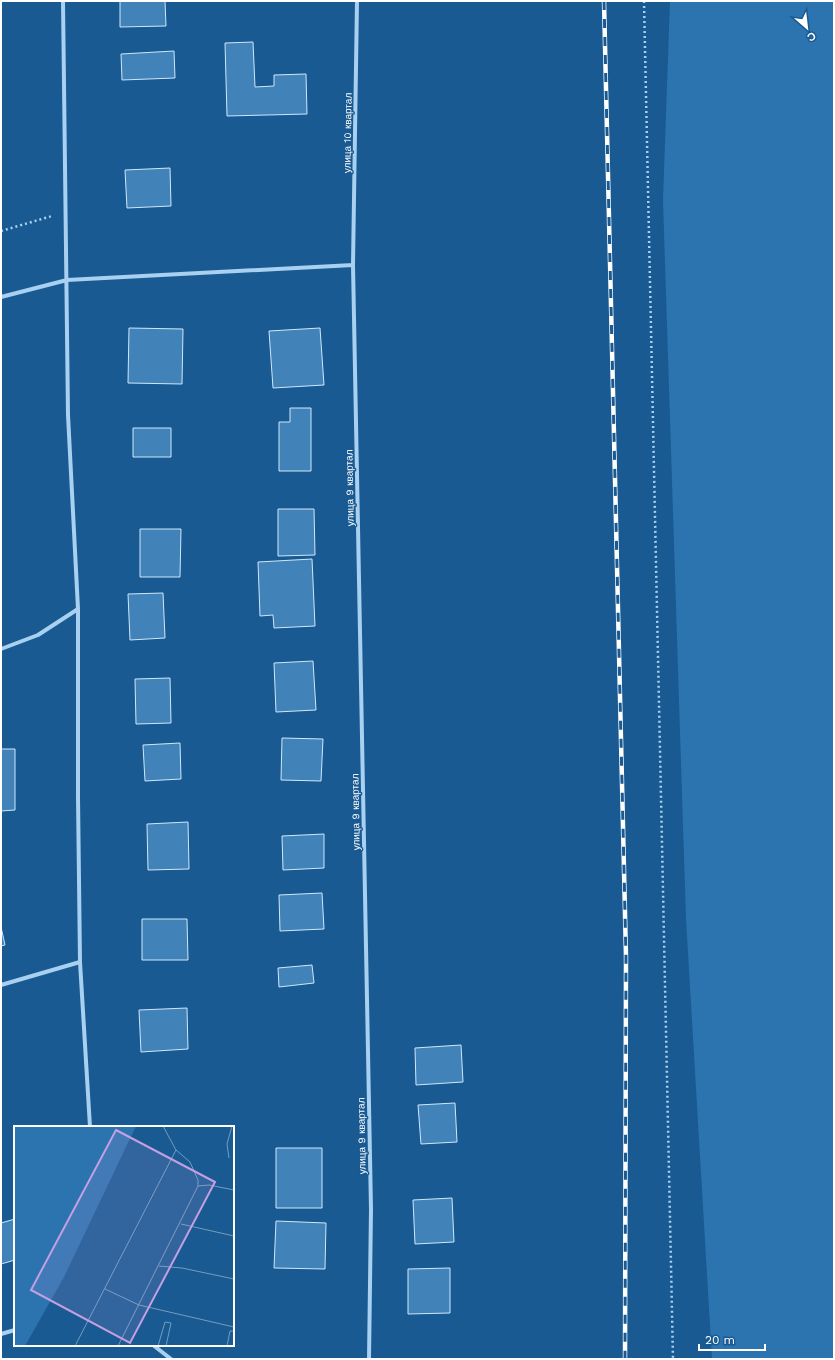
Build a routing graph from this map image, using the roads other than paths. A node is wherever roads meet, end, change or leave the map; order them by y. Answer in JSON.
{"nodes":[{"id":1,"x":63,"y":1,"type":"edge"},
{"id":2,"x":357,"y":1,"type":"edge"},
{"id":3,"x":353,"y":265,"type":"junction"},
{"id":4,"x":67,"y":280,"type":"junction"},
{"id":5,"x":1,"y":297,"type":"edge"},
{"id":6,"x":78,"y":609,"type":"junction"},
{"id":7,"x":1,"y":649,"type":"edge"},
{"id":8,"x":80,"y":962,"type":"junction"},
{"id":9,"x":1,"y":985,"type":"edge"},
{"id":10,"x":90,"y":1126,"type":"edge"},
{"id":11,"x":14,"y":1330,"type":"edge"},
{"id":12,"x":1,"y":1334,"type":"edge"},
{"id":13,"x":154,"y":1346,"type":"edge"},
{"id":14,"x":171,"y":1359,"type":"edge"},
{"id":15,"x":369,"y":1359,"type":"edge"}],
"edges":[{"from":1,"to":4,"type":"street"},
{"from":2,"to":3,"type":"street","name":"улица 10 квартал"},
{"from":3,"to":4,"type":"street"},
{"from":3,"to":15,"type":"street","name":"улица 9 квартал"},
{"from":4,"to":5,"type":"street"},
{"from":4,"to":6,"type":"street"},
{"from":6,"to":7,"type":"street"},
{"from":6,"to":8,"type":"street"},
{"from":8,"to":9,"type":"street"},
{"from":8,"to":10,"type":"street"},
{"from":11,"to":12,"type":"street"},
{"from":13,"to":14,"type":"street"}]}
